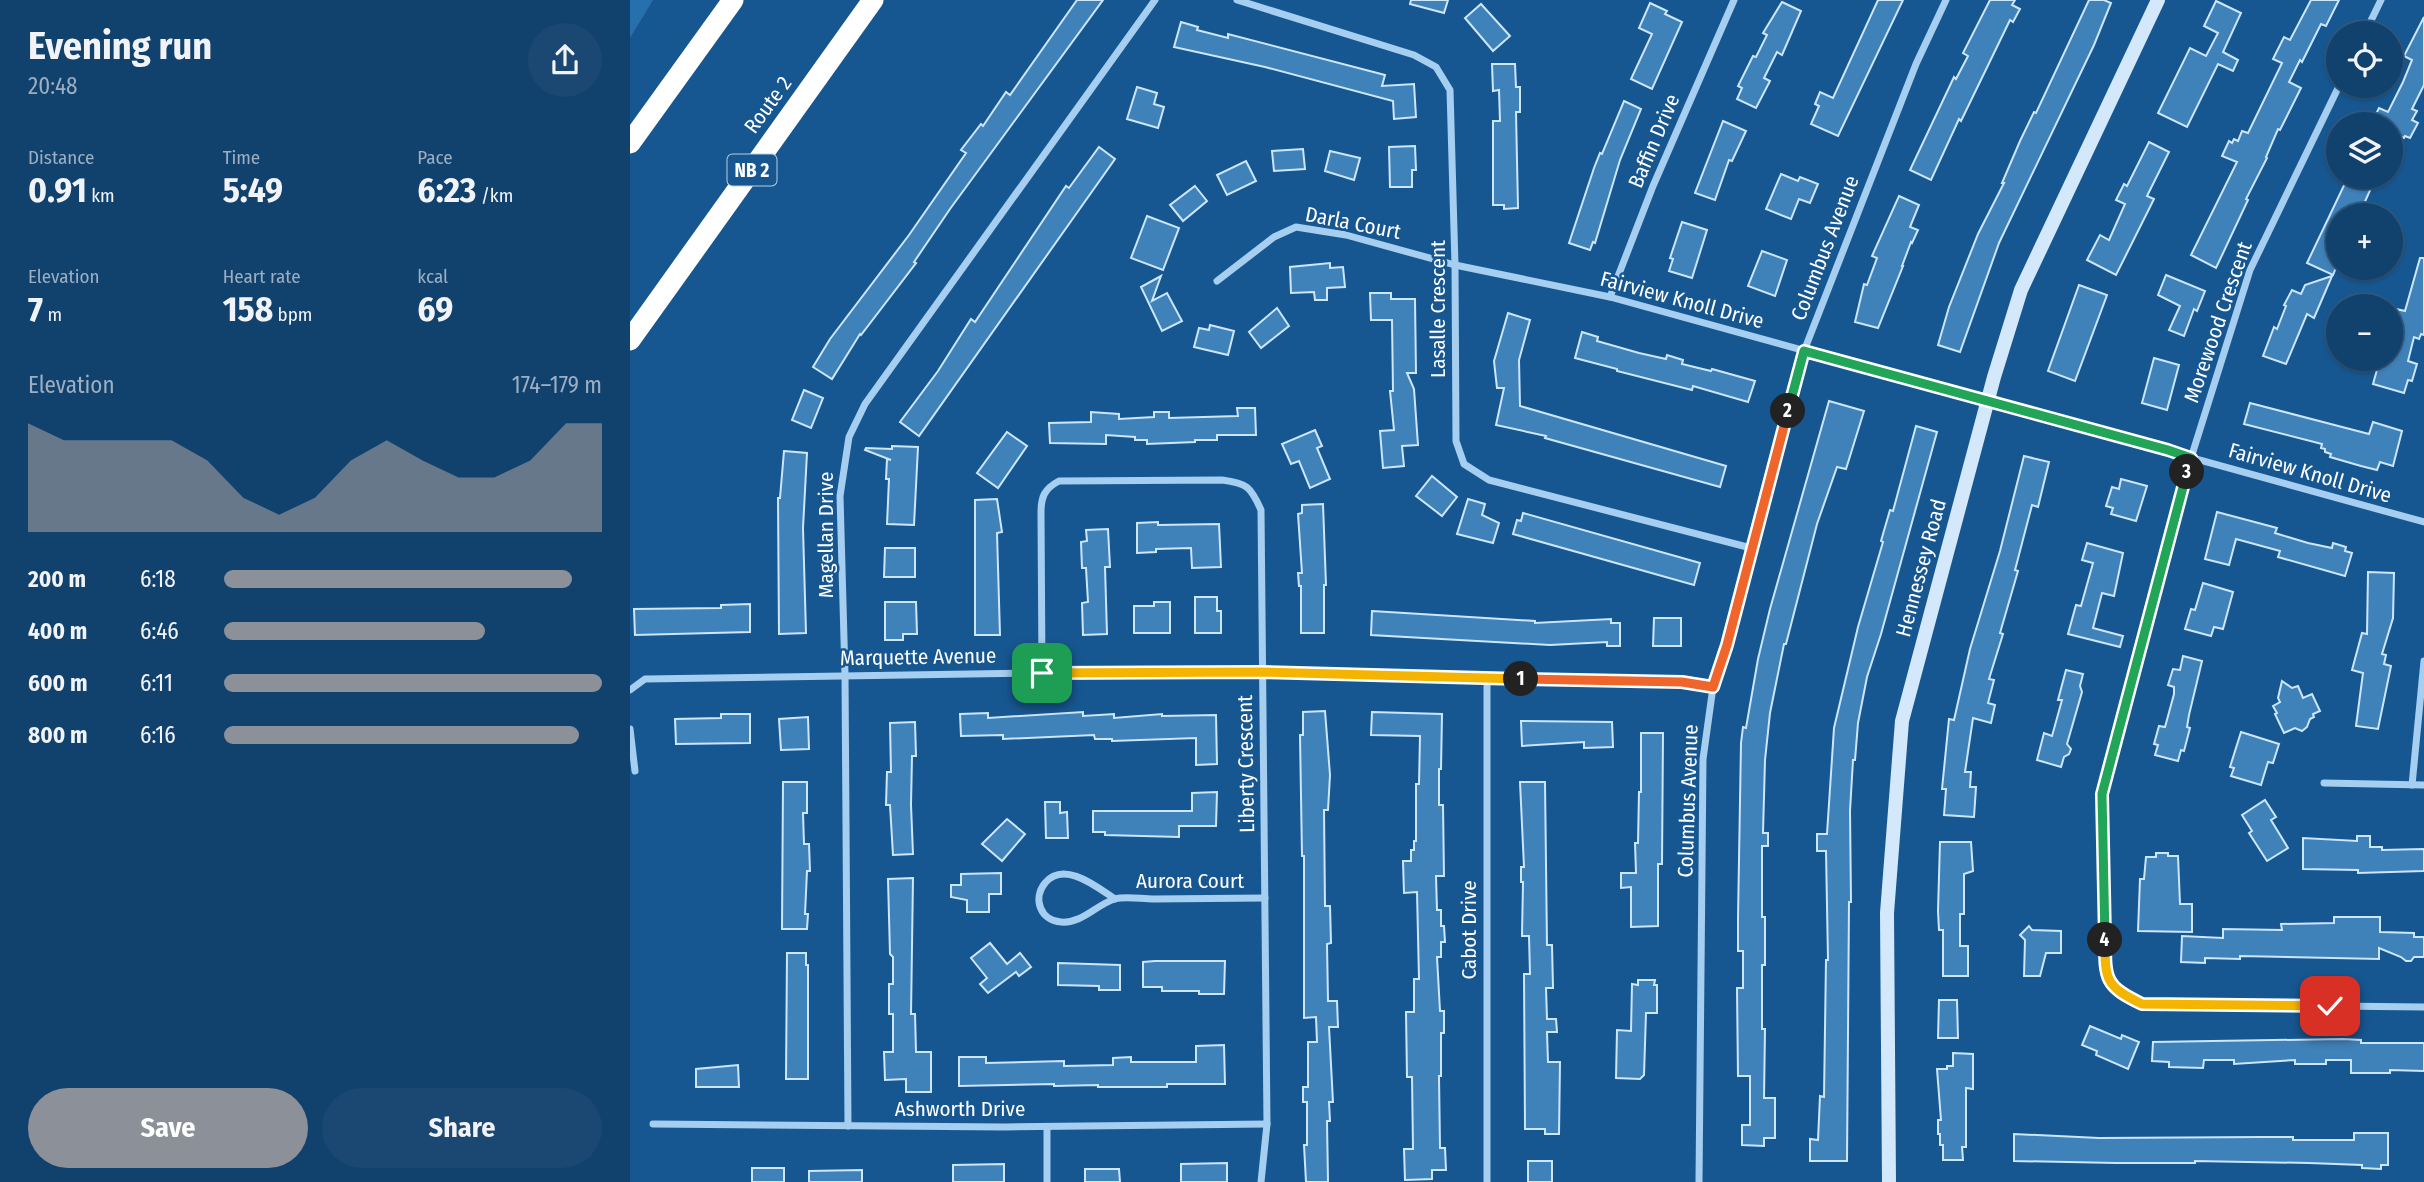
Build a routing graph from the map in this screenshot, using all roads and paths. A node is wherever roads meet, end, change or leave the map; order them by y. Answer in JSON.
{"nodes":[{"id":1,"x":733,"y":0,"type":"edge"},
{"id":2,"x":873,"y":0,"type":"edge"},
{"id":3,"x":1156,"y":0,"type":"edge"},
{"id":4,"x":1237,"y":0,"type":"edge"},
{"id":5,"x":1734,"y":0,"type":"edge"},
{"id":6,"x":1946,"y":0,"type":"edge"},
{"id":7,"x":2158,"y":0,"type":"edge"},
{"id":8,"x":2381,"y":0,"type":"edge"},
{"id":9,"x":2371,"y":21,"type":"edge"},
{"id":10,"x":2333,"y":98,"type":"edge"},
{"id":11,"x":630,"y":143,"type":"edge"},
{"id":12,"x":1455,"y":265,"type":"junction"},
{"id":13,"x":1217,"y":281,"type":"dead end"},
{"id":14,"x":1610,"y":297,"type":"junction"},
{"id":15,"x":630,"y":340,"type":"edge"},
{"id":16,"x":1804,"y":351,"type":"junction"},
{"id":17,"x":1988,"y":402,"type":"junction"},
{"id":18,"x":2191,"y":458,"type":"junction"},
{"id":19,"x":2424,"y":522,"type":"edge"},
{"id":20,"x":1751,"y":548,"type":"junction"},
{"id":21,"x":2424,"y":661,"type":"edge"},
{"id":22,"x":1262,"y":672,"type":"junction"},
{"id":23,"x":1042,"y":673,"type":"junction"},
{"id":24,"x":845,"y":676,"type":"junction"},
{"id":25,"x":1487,"y":678,"type":"junction"},
{"id":26,"x":1713,"y":687,"type":"junction"},
{"id":27,"x":630,"y":690,"type":"edge"},
{"id":28,"x":630,"y":729,"type":"edge"},
{"id":29,"x":635,"y":771,"type":"dead end"},
{"id":30,"x":2324,"y":783,"type":"dead end"},
{"id":31,"x":2413,"y":785,"type":"junction"},
{"id":32,"x":2424,"y":785,"type":"edge"},
{"id":33,"x":1265,"y":898,"type":"junction"},
{"id":34,"x":1115,"y":899,"type":"junction"},
{"id":35,"x":2424,"y":1007,"type":"edge"},
{"id":36,"x":653,"y":1124,"type":"dead end"},
{"id":37,"x":1267,"y":1124,"type":"junction"},
{"id":38,"x":848,"y":1126,"type":"junction"},
{"id":39,"x":1047,"y":1127,"type":"junction"},
{"id":40,"x":1047,"y":1182,"type":"edge"},
{"id":41,"x":1261,"y":1182,"type":"edge"},
{"id":42,"x":1487,"y":1182,"type":"edge"},
{"id":43,"x":1699,"y":1182,"type":"edge"},
{"id":44,"x":1889,"y":1182,"type":"edge"}],
"edges":[{"from":1,"to":11,"type":"highway"},
{"from":2,"to":15,"type":"highway","name":"Route 2","number":"NB 2"},
{"from":3,"to":24,"type":"street","name":"Magellan Drive"},
{"from":4,"to":12,"type":"street","name":"Lasalle Crescent"},
{"from":5,"to":14,"type":"street","name":"Baffin Drive"},
{"from":6,"to":16,"type":"street","name":"Columbus Avenue"},
{"from":7,"to":17,"type":"street","name":"Hennessey Road"},
{"from":8,"to":9,"type":"street"},
{"from":10,"to":18,"type":"street","name":"Morewood Crescent"},
{"from":12,"to":13,"type":"street","name":"Darla Court"},
{"from":12,"to":14,"type":"street","name":"Fairview Knoll Drive"},
{"from":12,"to":20,"type":"street","name":"Lasalle Crescent"},
{"from":14,"to":16,"type":"street","name":"Fairview Knoll Drive"},
{"from":16,"to":17,"type":"street","name":"Fairview Knoll Drive"},
{"from":16,"to":20,"type":"street","name":"Columbus Avenue"},
{"from":17,"to":18,"type":"street","name":"Fairview Knoll Drive"},
{"from":17,"to":44,"type":"street","name":"Hennessey Road"},
{"from":18,"to":19,"type":"street","name":"Fairview Knoll Drive"},
{"from":18,"to":35,"type":"street","name":"Morewood Crescent"},
{"from":20,"to":26,"type":"street","name":"Columbus Avenue"},
{"from":21,"to":31,"type":"street"},
{"from":22,"to":23,"type":"street","name":"Marquette Avenue"},
{"from":22,"to":23,"type":"street","name":"Liberty Crescent"},
{"from":22,"to":25,"type":"street","name":"Marquette Avenue"},
{"from":22,"to":33,"type":"street","name":"Liberty Crescent"},
{"from":23,"to":24,"type":"street","name":"Marquette Avenue"},
{"from":24,"to":27,"type":"street","name":"Marquette Avenue"},
{"from":24,"to":38,"type":"street","name":"Magellan Drive"},
{"from":25,"to":26,"type":"street","name":"Marquette Avenue"},
{"from":25,"to":42,"type":"street","name":"Cabot Drive"},
{"from":26,"to":43,"type":"street","name":"Columbus Avenue"},
{"from":28,"to":29,"type":"street"},
{"from":30,"to":31,"type":"street"},
{"from":31,"to":32,"type":"street"},
{"from":33,"to":34,"type":"street","name":"Aurora Court"},
{"from":33,"to":37,"type":"street","name":"Liberty Crescent"},
{"from":34,"to":34,"type":"street","name":"Aurora Court"},
{"from":36,"to":38,"type":"street","name":"Ashworth Drive"},
{"from":37,"to":39,"type":"street","name":"Ashworth Drive"},
{"from":37,"to":41,"type":"street","name":"Liberty Crescent"},
{"from":38,"to":39,"type":"street","name":"Ashworth Drive"},
{"from":39,"to":40,"type":"street"}]}
